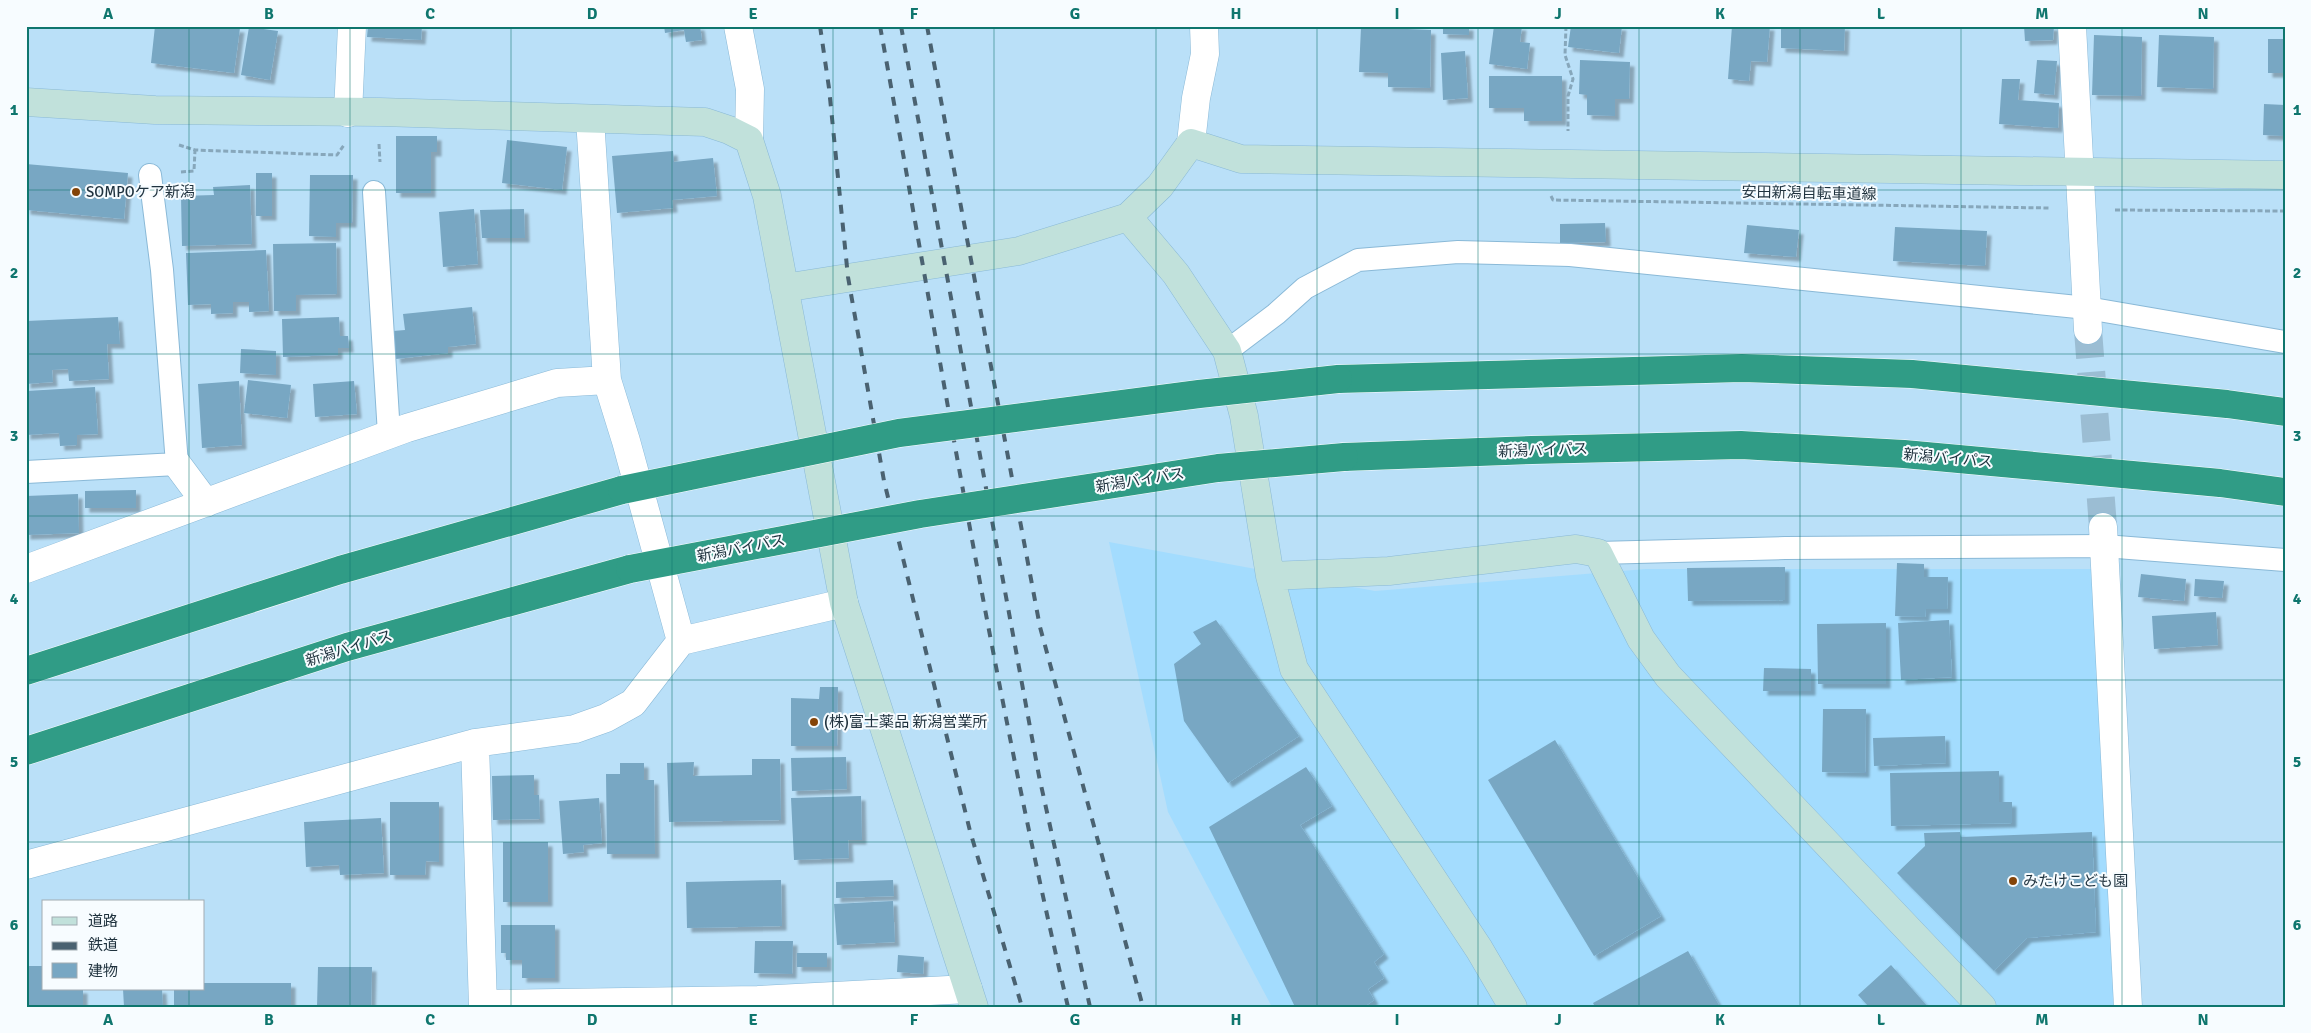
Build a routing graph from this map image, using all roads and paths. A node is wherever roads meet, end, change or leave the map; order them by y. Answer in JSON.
{"nodes":[{"id":1,"x":352,"y":26,"type":"edge"},
{"id":2,"x":738,"y":26,"type":"edge"},
{"id":3,"x":1204,"y":26,"type":"edge"},
{"id":4,"x":1566,"y":26,"type":"edge"},
{"id":5,"x":2072,"y":26,"type":"edge"},
{"id":6,"x":26,"y":102,"type":"edge"},
{"id":7,"x":348,"y":112,"type":"junction"},
{"id":8,"x":590,"y":119,"type":"junction"},
{"id":9,"x":749,"y":140,"type":"junction"},
{"id":10,"x":1191,"y":143,"type":"junction"},
{"id":11,"x":194,"y":150,"type":"dead end"},
{"id":12,"x":1569,"y":163,"type":"junction"},
{"id":13,"x":194,"y":171,"type":"dead end"},
{"id":14,"x":2080,"y":172,"type":"junction"},
{"id":15,"x":150,"y":175,"type":"dead end"},
{"id":16,"x":2285,"y":175,"type":"edge"},
{"id":17,"x":374,"y":192,"type":"dead end"},
{"id":18,"x":1553,"y":200,"type":"dead end"},
{"id":19,"x":2055,"y":209,"type":"dead end"},
{"id":20,"x":2106,"y":210,"type":"dead end"},
{"id":21,"x":2285,"y":211,"type":"edge"},
{"id":22,"x":1128,"y":218,"type":"junction"},
{"id":23,"x":784,"y":288,"type":"junction"},
{"id":24,"x":2088,"y":319,"type":"junction"},
{"id":25,"x":2285,"y":342,"type":"edge"},
{"id":26,"x":1227,"y":351,"type":"junction"},
{"id":27,"x":607,"y":380,"type":"junction"},
{"id":28,"x":2285,"y":412,"type":"edge"},
{"id":29,"x":389,"y":434,"type":"junction"},
{"id":30,"x":177,"y":464,"type":"junction"},
{"id":31,"x":26,"y":472,"type":"edge"},
{"id":32,"x":2285,"y":492,"type":"edge"},
{"id":33,"x":206,"y":503,"type":"junction"},
{"id":34,"x":2104,"y":537,"type":"junction"},
{"id":35,"x":1598,"y":553,"type":"junction"},
{"id":36,"x":2285,"y":560,"type":"edge"},
{"id":37,"x":26,"y":569,"type":"edge"},
{"id":38,"x":1270,"y":576,"type":"junction"},
{"id":39,"x":844,"y":603,"type":"junction"},
{"id":40,"x":681,"y":641,"type":"junction"},
{"id":41,"x":26,"y":672,"type":"edge"},
{"id":42,"x":475,"y":742,"type":"junction"},
{"id":43,"x":26,"y":751,"type":"edge"},
{"id":44,"x":26,"y":865,"type":"edge"},
{"id":45,"x":971,"y":998,"type":"edge"},
{"id":46,"x":758,"y":1003,"type":"edge"},
{"id":47,"x":483,"y":1006,"type":"edge"},
{"id":48,"x":1513,"y":1007,"type":"edge"},
{"id":49,"x":1982,"y":1007,"type":"edge"},
{"id":50,"x":2128,"y":1007,"type":"edge"}],
"edges":[{"from":1,"to":7,"type":"street"},
{"from":2,"to":9,"type":"street"},
{"from":3,"to":10,"type":"street"},
{"from":4,"to":12,"type":"path"},
{"from":5,"to":14,"type":"street"},
{"from":6,"to":7,"type":"street"},
{"from":7,"to":8,"type":"street"},
{"from":8,"to":9,"type":"street"},
{"from":8,"to":27,"type":"street"},
{"from":9,"to":23,"type":"street"},
{"from":10,"to":12,"type":"street"},
{"from":10,"to":22,"type":"street"},
{"from":11,"to":13,"type":"path"},
{"from":12,"to":14,"type":"street"},
{"from":14,"to":16,"type":"street"},
{"from":14,"to":24,"type":"street"},
{"from":15,"to":30,"type":"lane"},
{"from":17,"to":29,"type":"lane"},
{"from":18,"to":19,"type":"path","name":"安田新潟自転車道線"},
{"from":20,"to":21,"type":"path"},
{"from":22,"to":23,"type":"street"},
{"from":22,"to":26,"type":"street"},
{"from":23,"to":39,"type":"street"},
{"from":24,"to":25,"type":"lane"},
{"from":24,"to":26,"type":"lane"},
{"from":26,"to":38,"type":"street"},
{"from":27,"to":29,"type":"street"},
{"from":27,"to":40,"type":"street"},
{"from":28,"to":41,"type":"highway","bridge":true},
{"from":29,"to":33,"type":"street"},
{"from":30,"to":31,"type":"lane"},
{"from":30,"to":33,"type":"street"},
{"from":32,"to":43,"type":"highway","name":"新潟バイパス","bridge":true},
{"from":33,"to":37,"type":"street"},
{"from":34,"to":35,"type":"lane"},
{"from":34,"to":36,"type":"lane"},
{"from":34,"to":50,"type":"street"},
{"from":35,"to":38,"type":"street"},
{"from":35,"to":49,"type":"street"},
{"from":38,"to":48,"type":"street"},
{"from":39,"to":40,"type":"street"},
{"from":39,"to":45,"type":"street"},
{"from":40,"to":42,"type":"street"},
{"from":42,"to":44,"type":"street"},
{"from":42,"to":47,"type":"street"},
{"from":45,"to":46,"type":"street"},
{"from":46,"to":47,"type":"street"}]}
